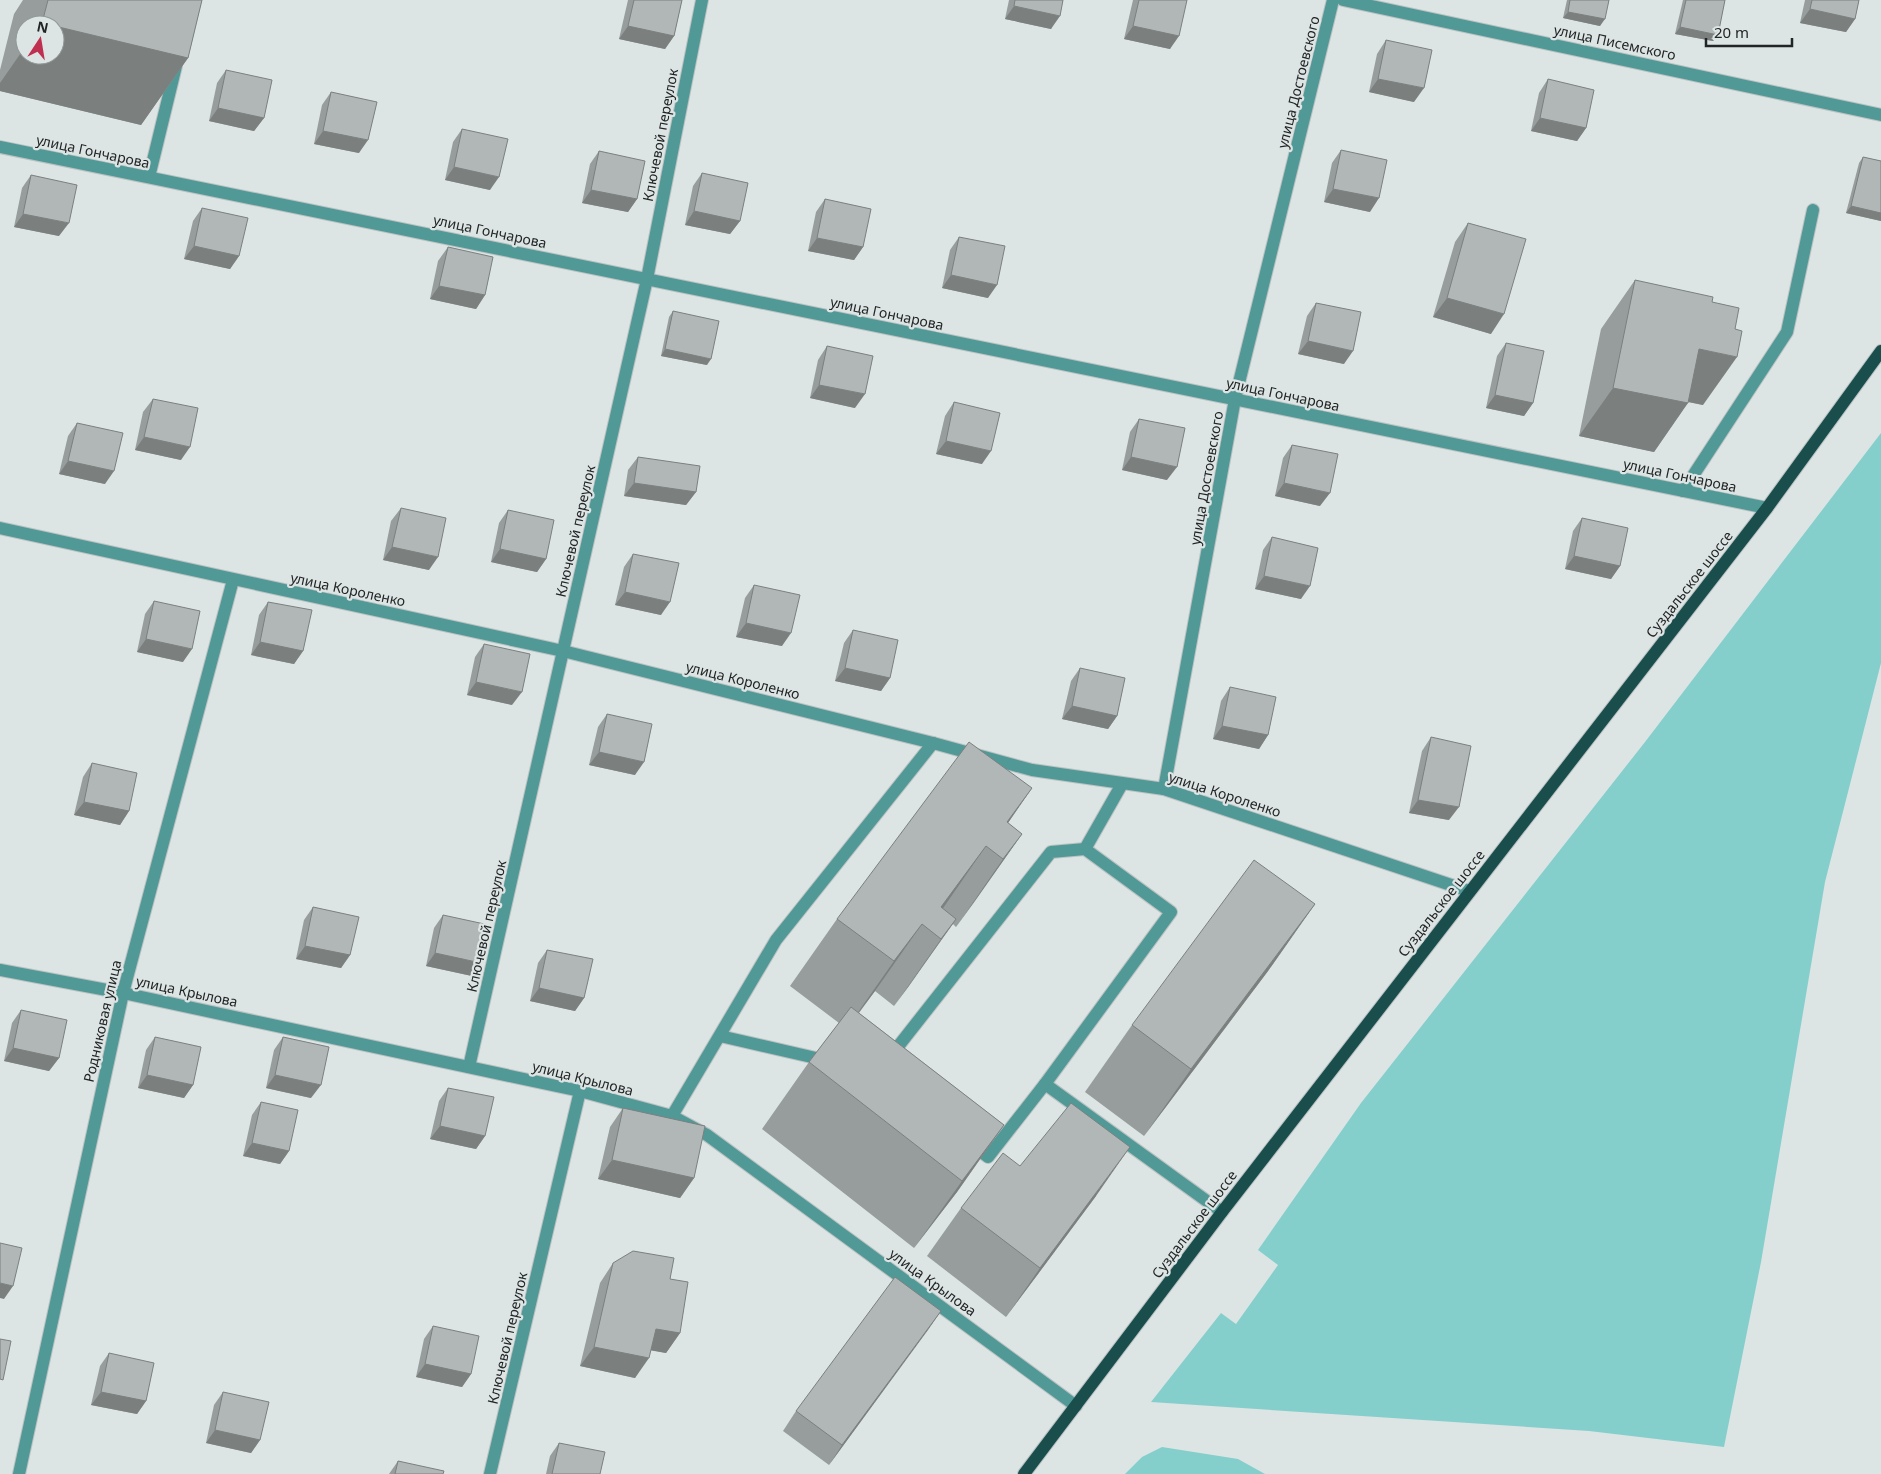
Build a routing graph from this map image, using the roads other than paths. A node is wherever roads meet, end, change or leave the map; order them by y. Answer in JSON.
{"nodes":[{"id":1,"x":702,"y":0,"type":"edge"},
{"id":2,"x":1334,"y":0,"type":"edge"},
{"id":3,"x":1343,"y":0,"type":"edge"},
{"id":4,"x":179,"y":52,"type":"edge"},
{"id":5,"x":1881,"y":115,"type":"edge"},
{"id":6,"x":0,"y":147,"type":"edge"},
{"id":7,"x":149,"y":177,"type":"junction"},
{"id":8,"x":1813,"y":210,"type":"dead end"},
{"id":9,"x":647,"y":279,"type":"junction"},
{"id":10,"x":1881,"y":351,"type":"edge"},
{"id":11,"x":1235,"y":399,"type":"junction"},
{"id":12,"x":1683,"y":491,"type":"junction"},
{"id":13,"x":1767,"y":508,"type":"junction"},
{"id":14,"x":0,"y":528,"type":"edge"},
{"id":15,"x":233,"y":580,"type":"junction"},
{"id":16,"x":563,"y":652,"type":"junction"},
{"id":17,"x":933,"y":742,"type":"junction"},
{"id":18,"x":1122,"y":784,"type":"junction"},
{"id":19,"x":1164,"y":789,"type":"junction"},
{"id":20,"x":1085,"y":849,"type":"junction"},
{"id":21,"x":1469,"y":891,"type":"junction"},
{"id":22,"x":0,"y":970,"type":"edge"},
{"id":23,"x":123,"y":993,"type":"junction"},
{"id":24,"x":720,"y":1036,"type":"junction"},
{"id":25,"x":841,"y":1064,"type":"edge"},
{"id":26,"x":883,"y":1065,"type":"edge"},
{"id":27,"x":469,"y":1067,"type":"junction"},
{"id":28,"x":1045,"y":1084,"type":"junction"},
{"id":29,"x":580,"y":1091,"type":"junction"},
{"id":30,"x":672,"y":1116,"type":"junction"},
{"id":31,"x":959,"y":1134,"type":"edge"},
{"id":32,"x":1222,"y":1212,"type":"junction"},
{"id":33,"x":1076,"y":1406,"type":"junction"},
{"id":34,"x":19,"y":1474,"type":"edge"},
{"id":35,"x":490,"y":1474,"type":"edge"},
{"id":36,"x":1024,"y":1474,"type":"edge"}],
"edges":[{"from":1,"to":9,"type":"street","name":"Ключевой переулок"},
{"from":2,"to":11,"type":"street","name":"улица Достоевского"},
{"from":3,"to":5,"type":"street","name":"улица Писемского"},
{"from":4,"to":7,"type":"street"},
{"from":6,"to":7,"type":"street","name":"улица Гончарова"},
{"from":7,"to":9,"type":"street","name":"улица Гончарова"},
{"from":8,"to":12,"type":"street"},
{"from":9,"to":11,"type":"street","name":"улица Гончарова"},
{"from":9,"to":16,"type":"street","name":"Ключевой переулок"},
{"from":10,"to":13,"type":"main road","name":"Суздальское шоссе"},
{"from":11,"to":12,"type":"street","name":"улица Гончарова"},
{"from":11,"to":19,"type":"street","name":"улица Достоевского"},
{"from":12,"to":13,"type":"street","name":"улица Гончарова"},
{"from":13,"to":21,"type":"main road","name":"Суздальское шоссе"},
{"from":14,"to":15,"type":"street","name":"улица Короленко"},
{"from":15,"to":16,"type":"street","name":"улица Короленко"},
{"from":15,"to":23,"type":"street","name":"Родниковая улица"},
{"from":16,"to":17,"type":"street","name":"улица Короленко"},
{"from":16,"to":27,"type":"street","name":"Ключевой переулок"},
{"from":17,"to":18,"type":"street","name":"улица Короленко"},
{"from":17,"to":24,"type":"street"},
{"from":18,"to":19,"type":"street","name":"улица Короленко"},
{"from":18,"to":20,"type":"street"},
{"from":19,"to":21,"type":"street","name":"улица Короленко"},
{"from":20,"to":26,"type":"street"},
{"from":20,"to":28,"type":"street"},
{"from":21,"to":32,"type":"main road","name":"Суздальское шоссе"},
{"from":22,"to":23,"type":"street","name":"улица Крылова"},
{"from":23,"to":27,"type":"street","name":"улица Крылова"},
{"from":23,"to":34,"type":"street","name":"Родниковая улица"},
{"from":24,"to":25,"type":"street"},
{"from":24,"to":30,"type":"street"},
{"from":27,"to":29,"type":"street","name":"улица Крылова"},
{"from":28,"to":31,"type":"street"},
{"from":28,"to":32,"type":"street"},
{"from":29,"to":30,"type":"street","name":"улица Крылова"},
{"from":29,"to":35,"type":"street","name":"Ключевой переулок"},
{"from":30,"to":33,"type":"street","name":"улица Крылова"},
{"from":32,"to":33,"type":"main road","name":"Суздальское шоссе"},
{"from":33,"to":36,"type":"main road","name":"Суздальское шоссе"}]}
